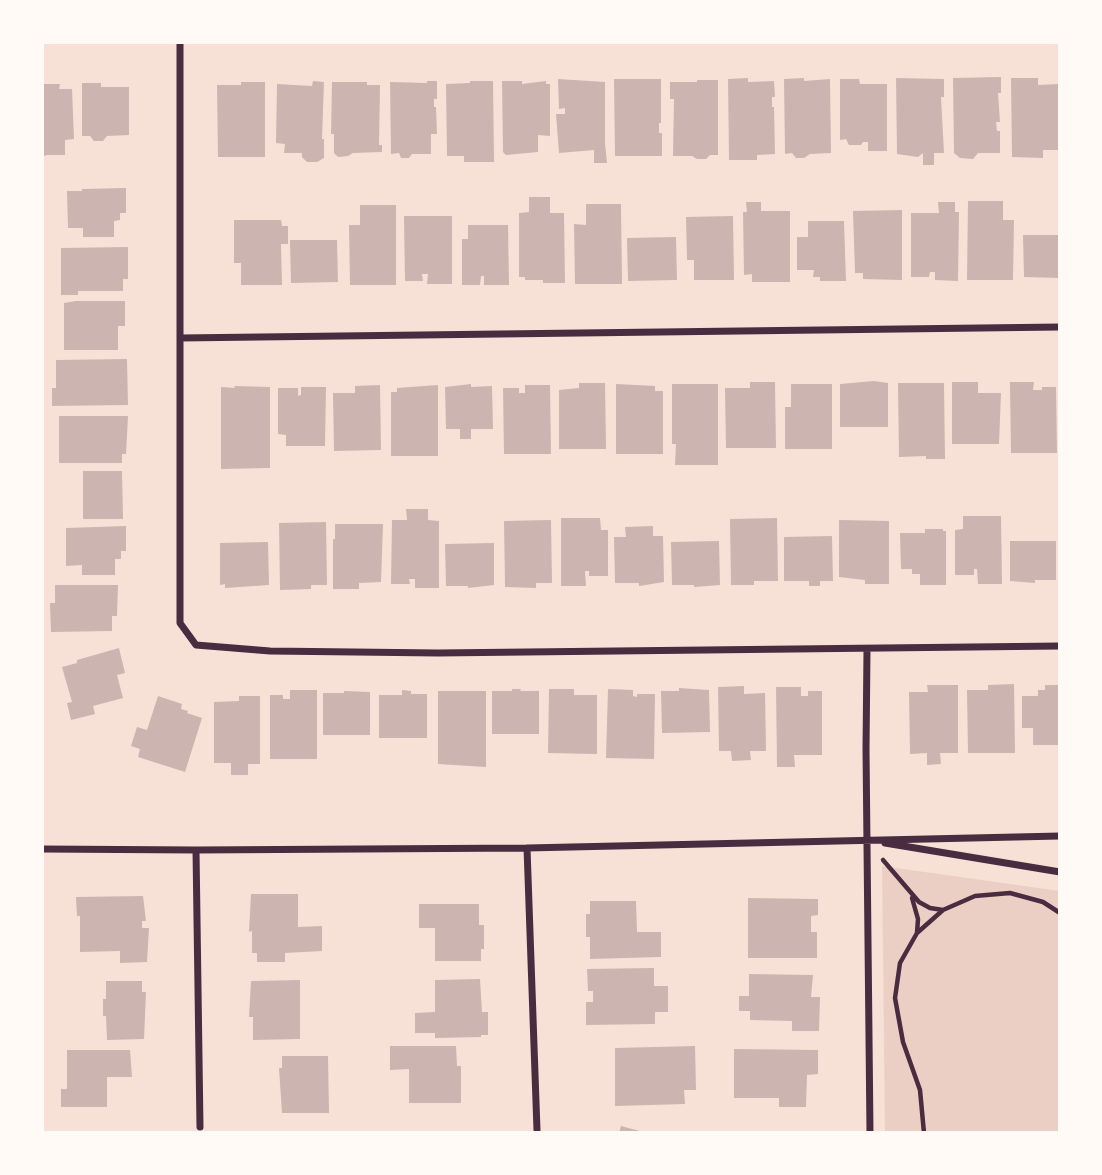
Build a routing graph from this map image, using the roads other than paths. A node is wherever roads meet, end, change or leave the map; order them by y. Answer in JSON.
{"nodes":[{"id":1,"x":180,"y":42,"type":"edge"},
{"id":2,"x":1060,"y":327,"type":"edge"},
{"id":3,"x":180,"y":338,"type":"junction"},
{"id":4,"x":1060,"y":646,"type":"edge"},
{"id":5,"x":867,"y":650,"type":"junction"},
{"id":6,"x":1060,"y":836,"type":"edge"},
{"id":7,"x":867,"y":840,"type":"junction"},
{"id":8,"x":527,"y":848,"type":"junction"},
{"id":9,"x":42,"y":849,"type":"edge"},
{"id":10,"x":195,"y":850,"type":"junction"},
{"id":11,"x":1060,"y":872,"type":"edge"},
{"id":12,"x":200,"y":1126,"type":"dead end"},
{"id":13,"x":537,"y":1130,"type":"dead end"},
{"id":14,"x":870,"y":1133,"type":"edge"}],
"edges":[{"from":1,"to":3,"type":"street"},
{"from":2,"to":3,"type":"street"},
{"from":3,"to":5,"type":"street"},
{"from":4,"to":5,"type":"street"},
{"from":5,"to":7,"type":"street"},
{"from":6,"to":7,"type":"street"},
{"from":7,"to":8,"type":"street"},
{"from":7,"to":11,"type":"street"},
{"from":7,"to":14,"type":"street"},
{"from":8,"to":10,"type":"street"},
{"from":8,"to":13,"type":"street"},
{"from":9,"to":10,"type":"street"},
{"from":10,"to":12,"type":"street"}]}
